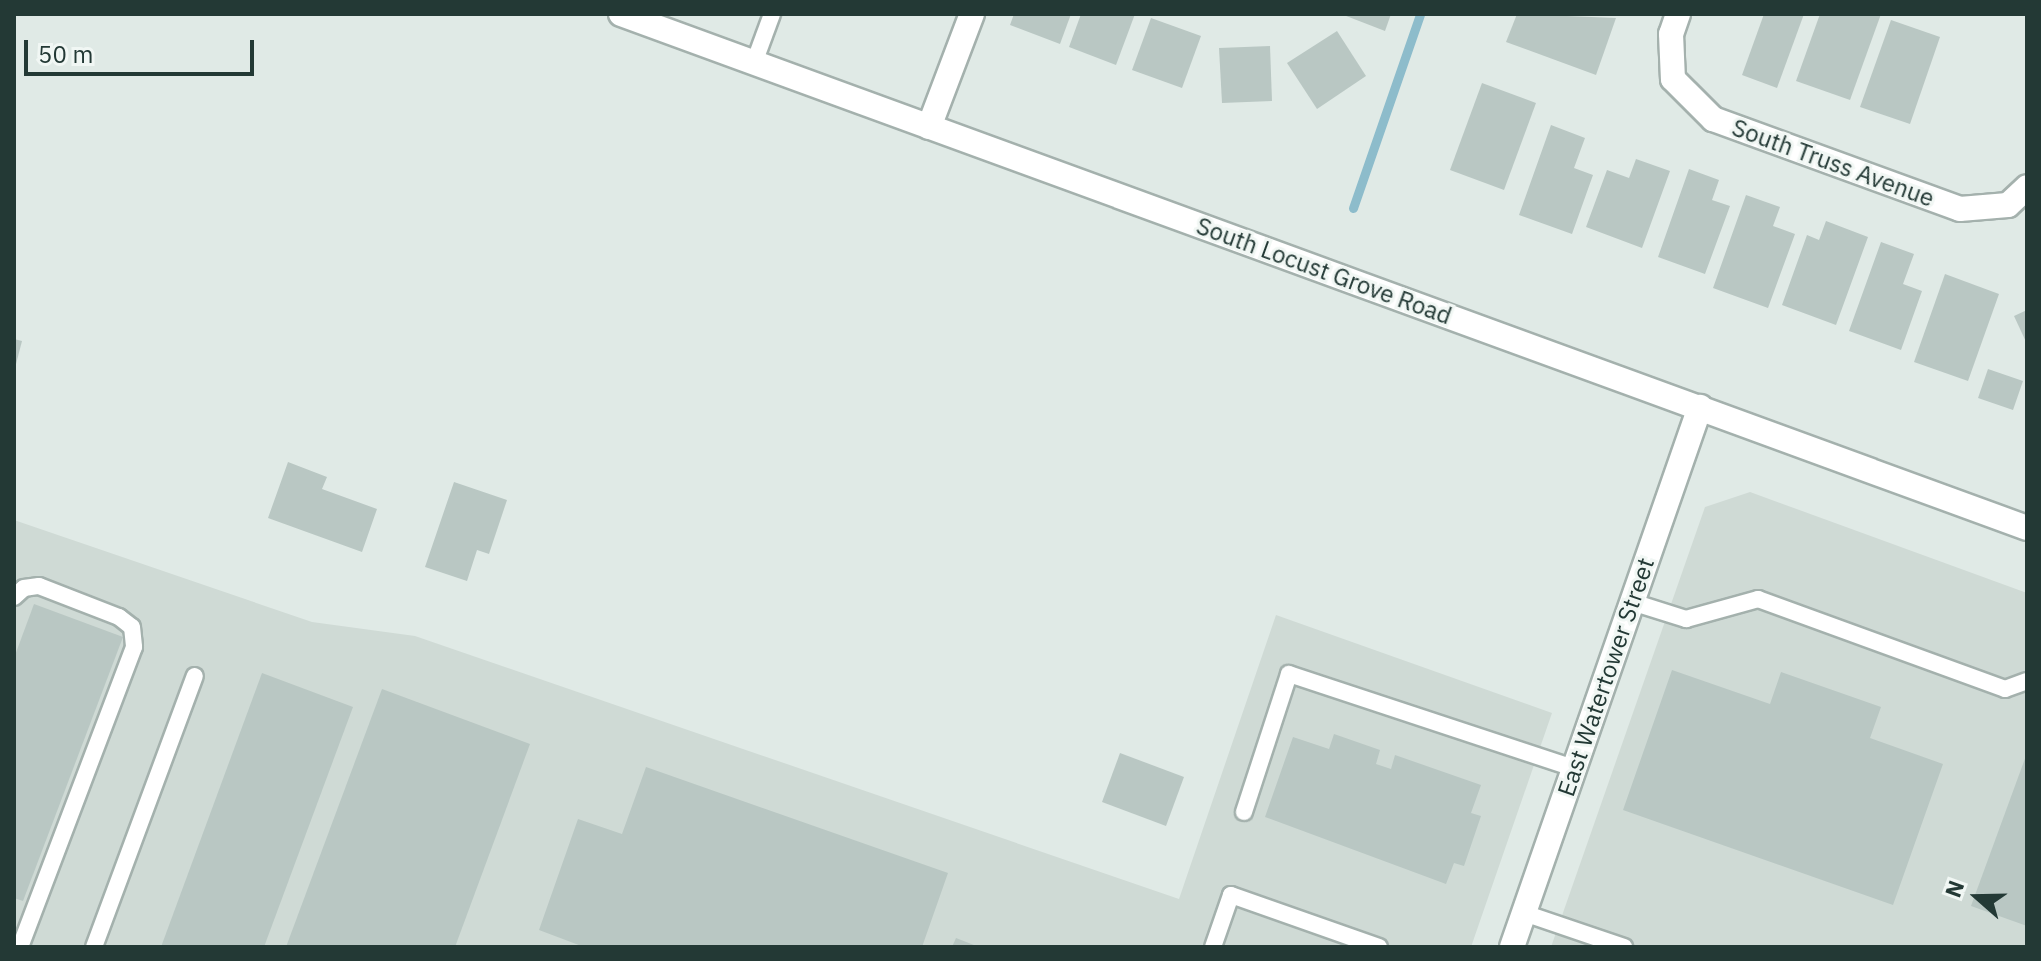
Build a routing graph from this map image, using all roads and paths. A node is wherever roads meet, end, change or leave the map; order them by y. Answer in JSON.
{"nodes":[{"id":1,"x":621,"y":14,"type":"edge"},
{"id":2,"x":772,"y":14,"type":"edge"},
{"id":3,"x":972,"y":14,"type":"edge"},
{"id":4,"x":1678,"y":14,"type":"edge"},
{"id":5,"x":754,"y":63,"type":"junction"},
{"id":6,"x":929,"y":127,"type":"junction"},
{"id":7,"x":2027,"y":187,"type":"edge"},
{"id":8,"x":1700,"y":407,"type":"junction"},
{"id":9,"x":2027,"y":528,"type":"edge"},
{"id":10,"x":14,"y":597,"type":"edge"},
{"id":11,"x":1632,"y":602,"type":"junction"},
{"id":12,"x":195,"y":676,"type":"dead end"},
{"id":13,"x":2027,"y":681,"type":"edge"},
{"id":14,"x":1574,"y":768,"type":"junction"},
{"id":15,"x":1244,"y":812,"type":"dead end"},
{"id":16,"x":1524,"y":913,"type":"junction"},
{"id":17,"x":20,"y":947,"type":"edge"},
{"id":18,"x":94,"y":947,"type":"edge"},
{"id":19,"x":1213,"y":947,"type":"edge"},
{"id":20,"x":1379,"y":947,"type":"edge"},
{"id":21,"x":1512,"y":947,"type":"edge"},
{"id":22,"x":1624,"y":947,"type":"edge"}],
"edges":[{"from":1,"to":5,"type":"main road","name":"South Locust Grove Road"},
{"from":2,"to":5,"type":"lane"},
{"from":3,"to":6,"type":"main road"},
{"from":4,"to":7,"type":"main road","name":"South Truss Avenue"},
{"from":5,"to":6,"type":"main road","name":"South Locust Grove Road"},
{"from":6,"to":8,"type":"main road","name":"South Locust Grove Road"},
{"from":8,"to":9,"type":"main road","name":"South Locust Grove Road"},
{"from":8,"to":11,"type":"main road","name":"East Watertower Street"},
{"from":10,"to":17,"type":"lane"},
{"from":11,"to":13,"type":"lane"},
{"from":11,"to":14,"type":"main road","name":"East Watertower Street"},
{"from":12,"to":18,"type":"lane"},
{"from":14,"to":15,"type":"lane"},
{"from":14,"to":16,"type":"main road","name":"East Watertower Street"},
{"from":16,"to":21,"type":"main road","name":"East Watertower Street"},
{"from":16,"to":22,"type":"lane"},
{"from":19,"to":20,"type":"lane"}]}
